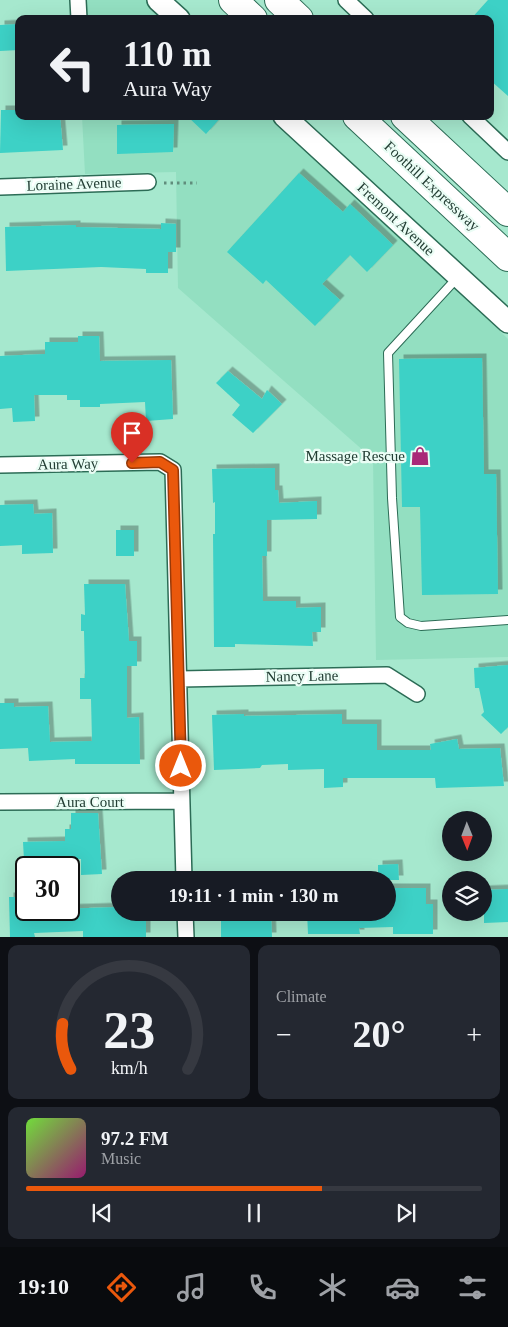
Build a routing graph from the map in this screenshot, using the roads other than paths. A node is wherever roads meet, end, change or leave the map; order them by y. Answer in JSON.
{"nodes":[{"id":1,"x":78,"y":0,"type":"edge"},
{"id":2,"x":158,"y":0,"type":"edge"},
{"id":3,"x":233,"y":0,"type":"edge"},
{"id":4,"x":279,"y":0,"type":"edge"},
{"id":5,"x":346,"y":0,"type":"edge"},
{"id":6,"x":79,"y":15,"type":"edge"},
{"id":7,"x":174,"y":15,"type":"edge"},
{"id":8,"x":248,"y":15,"type":"edge"},
{"id":9,"x":295,"y":15,"type":"edge"},
{"id":10,"x":362,"y":15,"type":"edge"},
{"id":11,"x":288,"y":120,"type":"edge"},
{"id":12,"x":361,"y":120,"type":"edge"},
{"id":13,"x":408,"y":120,"type":"edge"},
{"id":14,"x":474,"y":120,"type":"edge"},
{"id":15,"x":508,"y":152,"type":"edge"},
{"id":16,"x":148,"y":182,"type":"road end"},
{"id":17,"x":0,"y":187,"type":"edge"},
{"id":18,"x":508,"y":212,"type":"edge"},
{"id":19,"x":508,"y":256,"type":"edge"},
{"id":20,"x":458,"y":276,"type":"junction"},
{"id":21,"x":508,"y":322,"type":"edge"},
{"id":22,"x":0,"y":465,"type":"edge"},
{"id":23,"x":508,"y":620,"type":"edge"},
{"id":24,"x":180,"y":679,"type":"junction"},
{"id":25,"x":417,"y":694,"type":"dead end"},
{"id":26,"x":181,"y":801,"type":"junction"},
{"id":27,"x":0,"y":802,"type":"edge"},
{"id":28,"x":184,"y":871,"type":"edge"},
{"id":29,"x":185,"y":921,"type":"edge"},
{"id":30,"x":186,"y":937,"type":"edge"}],
"edges":[{"from":1,"to":6,"type":"street"},
{"from":2,"to":7,"type":"street"},
{"from":3,"to":8,"type":"highway"},
{"from":4,"to":9,"type":"highway"},
{"from":5,"to":10,"type":"street"},
{"from":11,"to":20,"type":"street","name":"Fremont Avenue"},
{"from":12,"to":19,"type":"highway","name":"Foothill Expressway"},
{"from":13,"to":18,"type":"highway"},
{"from":14,"to":15,"type":"street"},
{"from":16,"to":17,"type":"street","name":"Loraine Avenue"},
{"from":20,"to":21,"type":"street","name":"Fremont Avenue"},
{"from":20,"to":23,"type":"lane"},
{"from":22,"to":24,"type":"street","name":"Aura Way"},
{"from":24,"to":25,"type":"street","name":"Nancy Lane"},
{"from":24,"to":26,"type":"street","name":"Aura Way"},
{"from":26,"to":27,"type":"street","name":"Aura Court"},
{"from":26,"to":28,"type":"street","name":"Aura Way"},
{"from":29,"to":30,"type":"street"}]}
